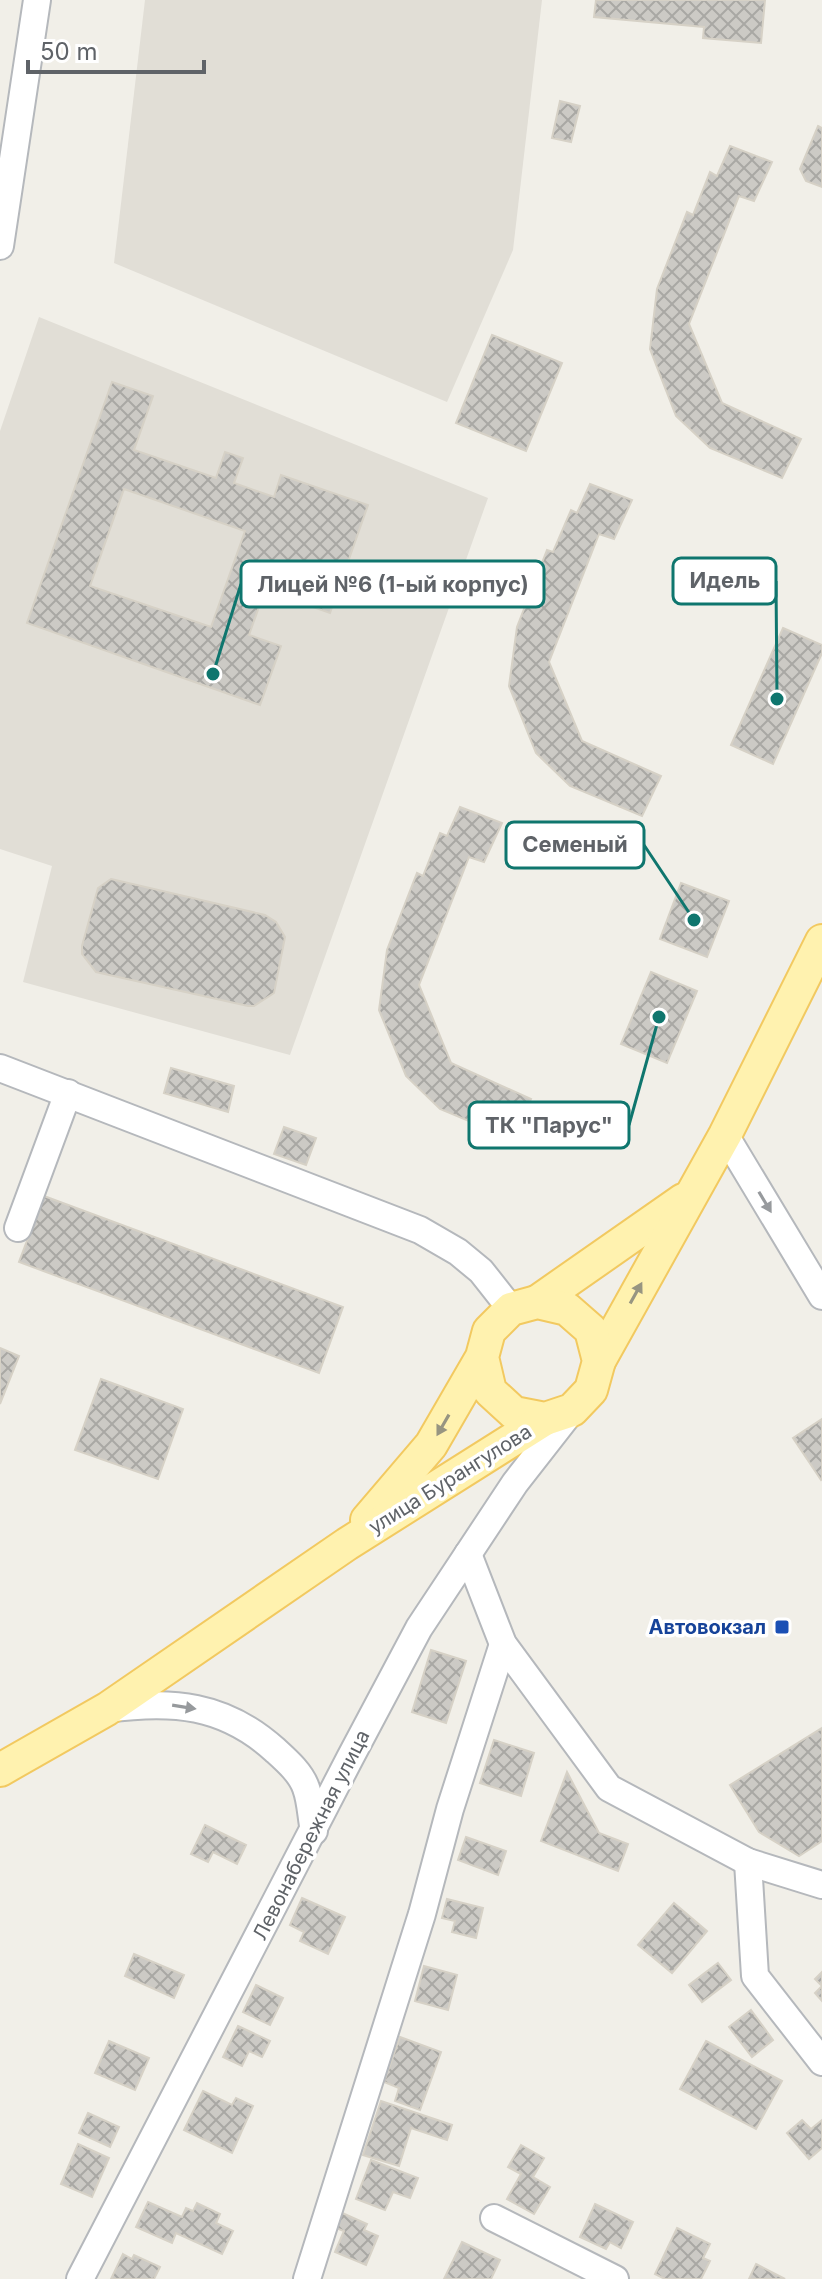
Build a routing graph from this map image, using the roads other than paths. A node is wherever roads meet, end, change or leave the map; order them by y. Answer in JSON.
{"nodes":[{"id":1,"x":37,"y":0,"type":"edge"},
{"id":2,"x":0,"y":246,"type":"edge"},
{"id":3,"x":822,"y":941,"type":"edge"},
{"id":4,"x":0,"y":1068,"type":"edge"},
{"id":5,"x":68,"y":1093,"type":"junction"},
{"id":6,"x":725,"y":1135,"type":"junction"},
{"id":7,"x":689,"y":1196,"type":"junction"},
{"id":8,"x":18,"y":1228,"type":"dead end"},
{"id":9,"x":822,"y":1296,"type":"edge"},
{"id":10,"x":524,"y":1306,"type":"junction"},
{"id":11,"x":482,"y":1357,"type":"junction"},
{"id":12,"x":599,"y":1361,"type":"junction"},
{"id":13,"x":558,"y":1415,"type":"junction"},
{"id":14,"x":347,"y":1544,"type":"junction"},
{"id":15,"x":468,"y":1554,"type":"junction"},
{"id":16,"x":503,"y":1644,"type":"junction"},
{"id":17,"x":107,"y":1709,"type":"junction"},
{"id":18,"x":0,"y":1770,"type":"edge"},
{"id":19,"x":314,"y":1831,"type":"junction"},
{"id":20,"x":748,"y":1862,"type":"junction"},
{"id":21,"x":822,"y":1885,"type":"edge"},
{"id":22,"x":822,"y":2062,"type":"edge"},
{"id":23,"x":494,"y":2218,"type":"dead end"},
{"id":24,"x":80,"y":2279,"type":"edge"},
{"id":25,"x":307,"y":2279,"type":"edge"},
{"id":26,"x":615,"y":2279,"type":"edge"}],
"edges":[{"from":1,"to":2,"type":"street"},
{"from":3,"to":6,"type":"main road","name":"улица Бурангулова"},
{"from":4,"to":5,"type":"street"},
{"from":5,"to":8,"type":"street"},
{"from":5,"to":10,"type":"street"},
{"from":6,"to":7,"type":"main road","name":"улица Бурангулова"},
{"from":6,"to":9,"type":"street","one_way":true},
{"from":7,"to":10,"type":"main road","name":"улица Бурангулова"},
{"from":12,"to":7,"type":"main road","name":"улица Бурангулова","one_way":true},
{"from":10,"to":11,"type":"main road","name":"улица Бурангулова"},
{"from":10,"to":12,"type":"main road"},
{"from":11,"to":13,"type":"main road","name":"улица Бурангулова"},
{"from":11,"to":14,"type":"main road","name":"улица Бурангулова","one_way":true},
{"from":12,"to":13,"type":"main road","name":"улица Бурангулова"},
{"from":13,"to":14,"type":"main road","name":"улица Бурангулова"},
{"from":13,"to":15,"type":"street","name":"Левонабережная улица"},
{"from":14,"to":17,"type":"main road"},
{"from":15,"to":16,"type":"street"},
{"from":15,"to":19,"type":"street","name":"Левонабережная улица"},
{"from":16,"to":20,"type":"street"},
{"from":16,"to":25,"type":"street"},
{"from":17,"to":18,"type":"main road"},
{"from":17,"to":19,"type":"street","one_way":true},
{"from":19,"to":24,"type":"street","name":"Левонабережная улица"},
{"from":20,"to":21,"type":"street"},
{"from":20,"to":22,"type":"street"},
{"from":23,"to":26,"type":"street"}]}
